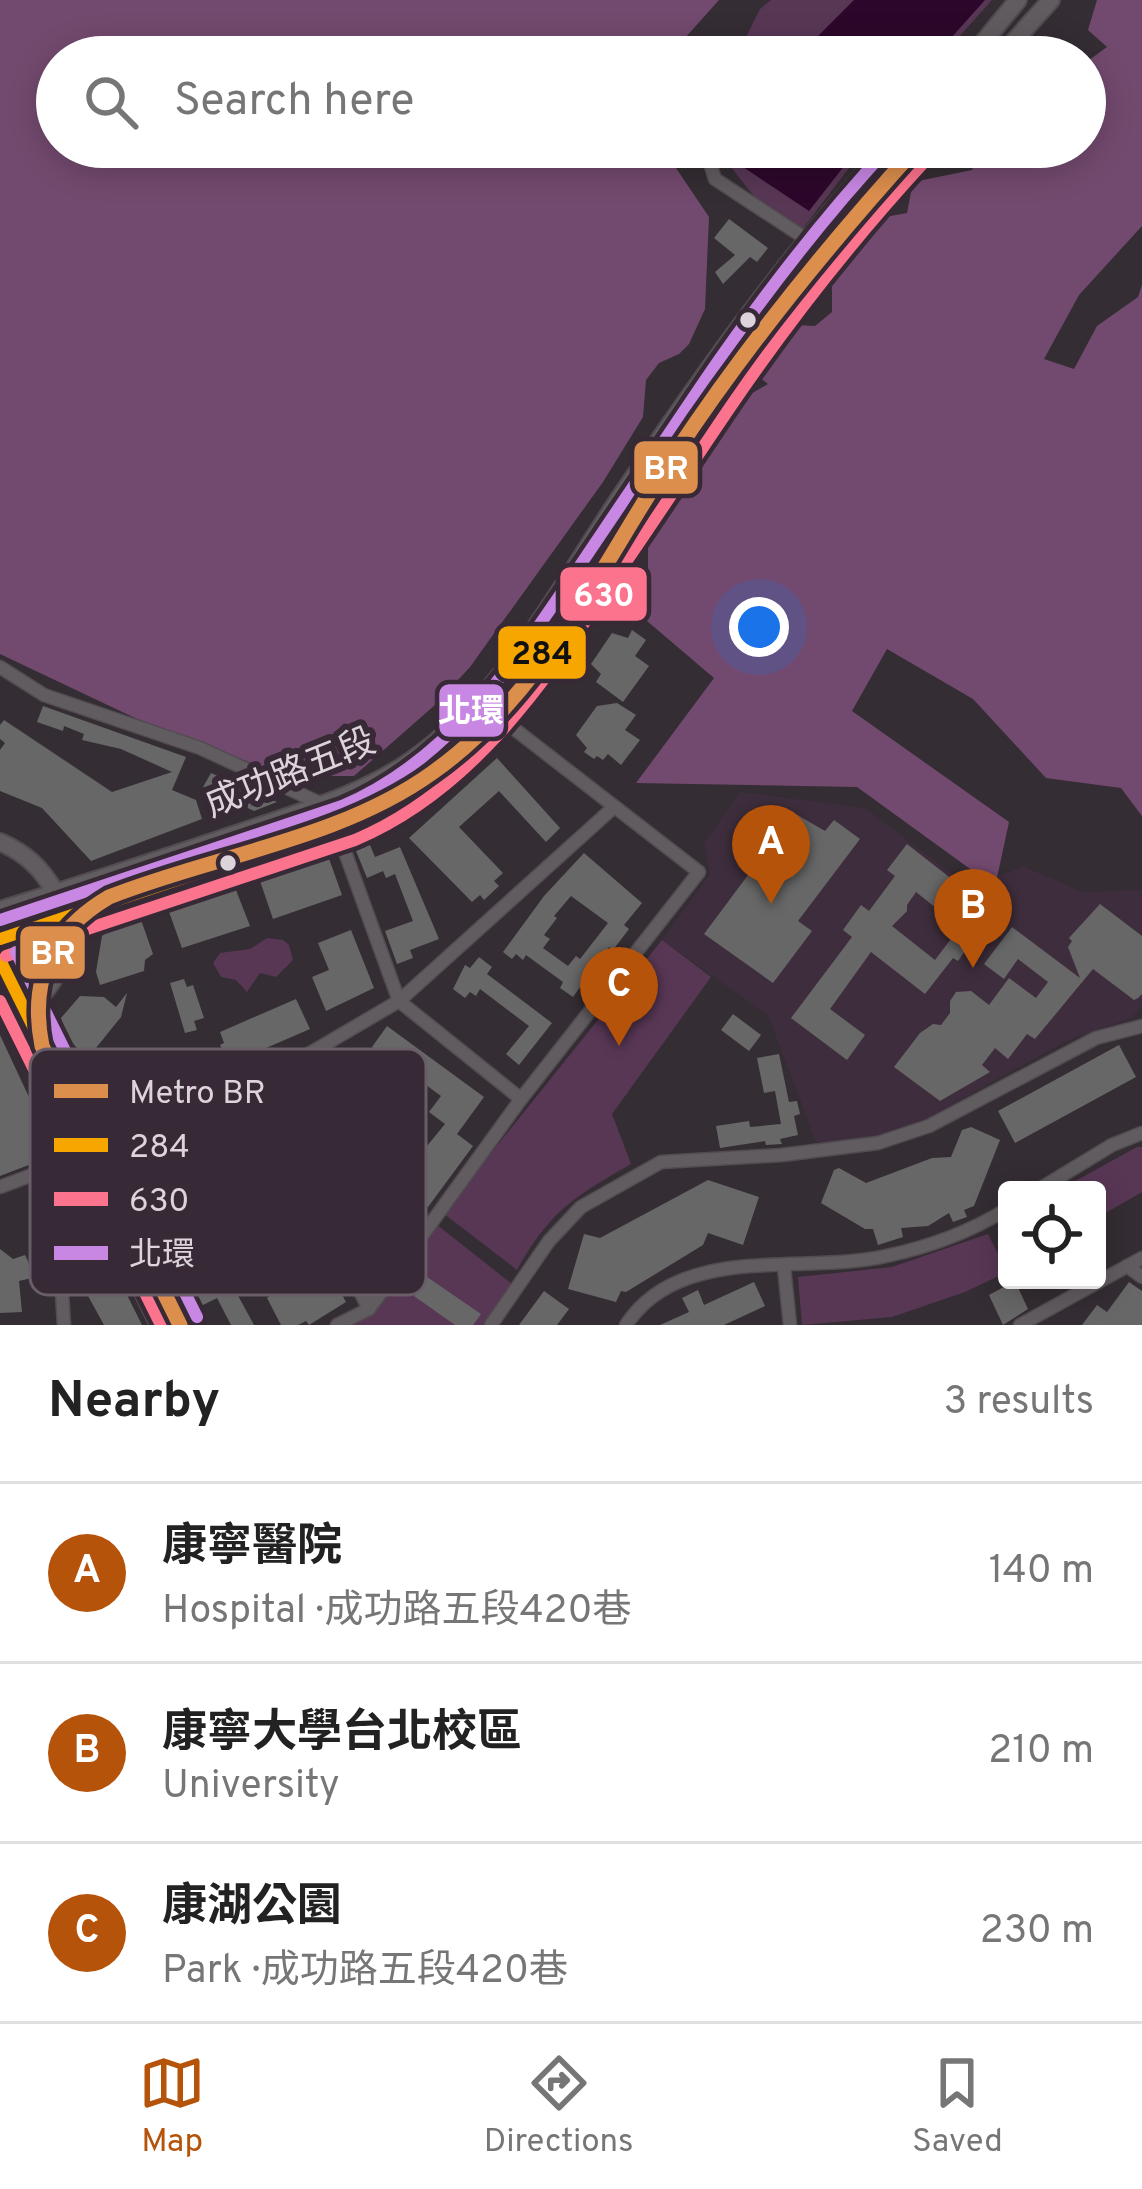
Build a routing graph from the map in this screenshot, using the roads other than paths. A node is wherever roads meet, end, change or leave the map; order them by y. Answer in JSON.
{"nodes":[{"id":1,"x":1018,"y":0,"type":"edge"},
{"id":2,"x":1051,"y":0,"type":"edge"},
{"id":3,"x":988,"y":36,"type":"edge"},
{"id":4,"x":1019,"y":36,"type":"edge"},
{"id":5,"x":712,"y":168,"type":"edge"},
{"id":6,"x":872,"y":168,"type":"edge"},
{"id":7,"x":892,"y":168,"type":"edge"},
{"id":8,"x":814,"y":244,"type":"junction"},
{"id":9,"x":0,"y":667,"type":"edge"},
{"id":10,"x":13,"y":677,"type":"junction"},
{"id":11,"x":0,"y":692,"type":"edge"},
{"id":12,"x":477,"y":700,"type":"junction"},
{"id":13,"x":495,"y":715,"type":"junction"},
{"id":14,"x":323,"y":804,"type":"junction"},
{"id":15,"x":614,"y":807,"type":"junction"},
{"id":16,"x":337,"y":830,"type":"junction"},
{"id":17,"x":0,"y":842,"type":"edge"},
{"id":18,"x":56,"y":893,"type":"junction"},
{"id":19,"x":0,"y":910,"type":"edge"},
{"id":20,"x":70,"y":912,"type":"junction"},
{"id":21,"x":0,"y":939,"type":"edge"},
{"id":22,"x":0,"y":959,"type":"edge"},
{"id":23,"x":399,"y":1000,"type":"junction"},
{"id":24,"x":9,"y":1011,"type":"edge"},
{"id":25,"x":1142,"y":1026,"type":"edge"},
{"id":26,"x":35,"y":1049,"type":"edge"},
{"id":27,"x":316,"y":1049,"type":"edge"},
{"id":28,"x":30,"y":1057,"type":"edge"},
{"id":29,"x":521,"y":1099,"type":"junction"},
{"id":30,"x":1142,"y":1133,"type":"edge"},
{"id":31,"x":30,"y":1176,"type":"edge"},
{"id":32,"x":1053,"y":1181,"type":"edge"},
{"id":33,"x":0,"y":1187,"type":"edge"},
{"id":34,"x":998,"y":1214,"type":"edge"},
{"id":35,"x":426,"y":1230,"type":"edge"},
{"id":36,"x":1142,"y":1258,"type":"edge"},
{"id":37,"x":1127,"y":1266,"type":"junction"},
{"id":38,"x":784,"y":1268,"type":"junction"},
{"id":39,"x":1142,"y":1277,"type":"edge"},
{"id":40,"x":62,"y":1295,"type":"edge"},
{"id":41,"x":144,"y":1295,"type":"edge"},
{"id":42,"x":167,"y":1295,"type":"edge"},
{"id":43,"x":362,"y":1295,"type":"edge"},
{"id":44,"x":379,"y":1295,"type":"edge"},
{"id":45,"x":369,"y":1309,"type":"junction"},
{"id":46,"x":1041,"y":1316,"type":"junction"},
{"id":47,"x":64,"y":1325,"type":"edge"},
{"id":48,"x":159,"y":1325,"type":"edge"},
{"id":49,"x":182,"y":1325,"type":"edge"},
{"id":50,"x":337,"y":1325,"type":"edge"},
{"id":51,"x":491,"y":1325,"type":"edge"},
{"id":52,"x":626,"y":1325,"type":"edge"},
{"id":53,"x":790,"y":1325,"type":"edge"},
{"id":54,"x":1020,"y":1325,"type":"edge"},
{"id":55,"x":1054,"y":1325,"type":"edge"}],
"edges":[{"from":1,"to":3,"type":"main road"},
{"from":2,"to":4,"type":"main road"},
{"from":5,"to":8,"type":"street"},
{"from":6,"to":8,"type":"main road","name":"成功路五段"},
{"from":7,"to":8,"type":"main road","name":"成功路五段"},
{"from":8,"to":12,"type":"main road","name":"成功路五段"},
{"from":8,"to":13,"type":"main road","name":"成功路五段"},
{"from":9,"to":10,"type":"street"},
{"from":10,"to":11,"type":"street"},
{"from":10,"to":14,"type":"street"},
{"from":12,"to":13,"type":"street"},
{"from":12,"to":14,"type":"main road","name":"成功路五段"},
{"from":13,"to":15,"type":"street"},
{"from":13,"to":16,"type":"main road","name":"成功路五段"},
{"from":14,"to":18,"type":"main road","name":"成功路五段"},
{"from":15,"to":23,"type":"street"},
{"from":15,"to":29,"type":"street"},
{"from":16,"to":20,"type":"main road","name":"成功路五段"},
{"from":16,"to":23,"type":"street"},
{"from":17,"to":18,"type":"main road"},
{"from":18,"to":19,"type":"main road","name":"成功路五段"},
{"from":20,"to":21,"type":"main road","name":"成功路五段"},
{"from":20,"to":24,"type":"main road"},
{"from":22,"to":24,"type":"main road"},
{"from":23,"to":27,"type":"street"},
{"from":23,"to":29,"type":"street"},
{"from":24,"to":26,"type":"main road"},
{"from":24,"to":28,"type":"main road"},
{"from":25,"to":51,"type":"street"},
{"from":29,"to":35,"type":"street"},
{"from":30,"to":32,"type":"street"},
{"from":31,"to":33,"type":"street"},
{"from":34,"to":38,"type":"street"},
{"from":36,"to":37,"type":"street"},
{"from":37,"to":39,"type":"street"},
{"from":37,"to":46,"type":"street"},
{"from":38,"to":52,"type":"street"},
{"from":38,"to":53,"type":"street"},
{"from":40,"to":47,"type":"street"},
{"from":41,"to":48,"type":"main road"},
{"from":42,"to":49,"type":"main road"},
{"from":43,"to":45,"type":"street"},
{"from":44,"to":45,"type":"street"},
{"from":45,"to":50,"type":"street"},
{"from":46,"to":54,"type":"street"},
{"from":46,"to":55,"type":"street"}]}
